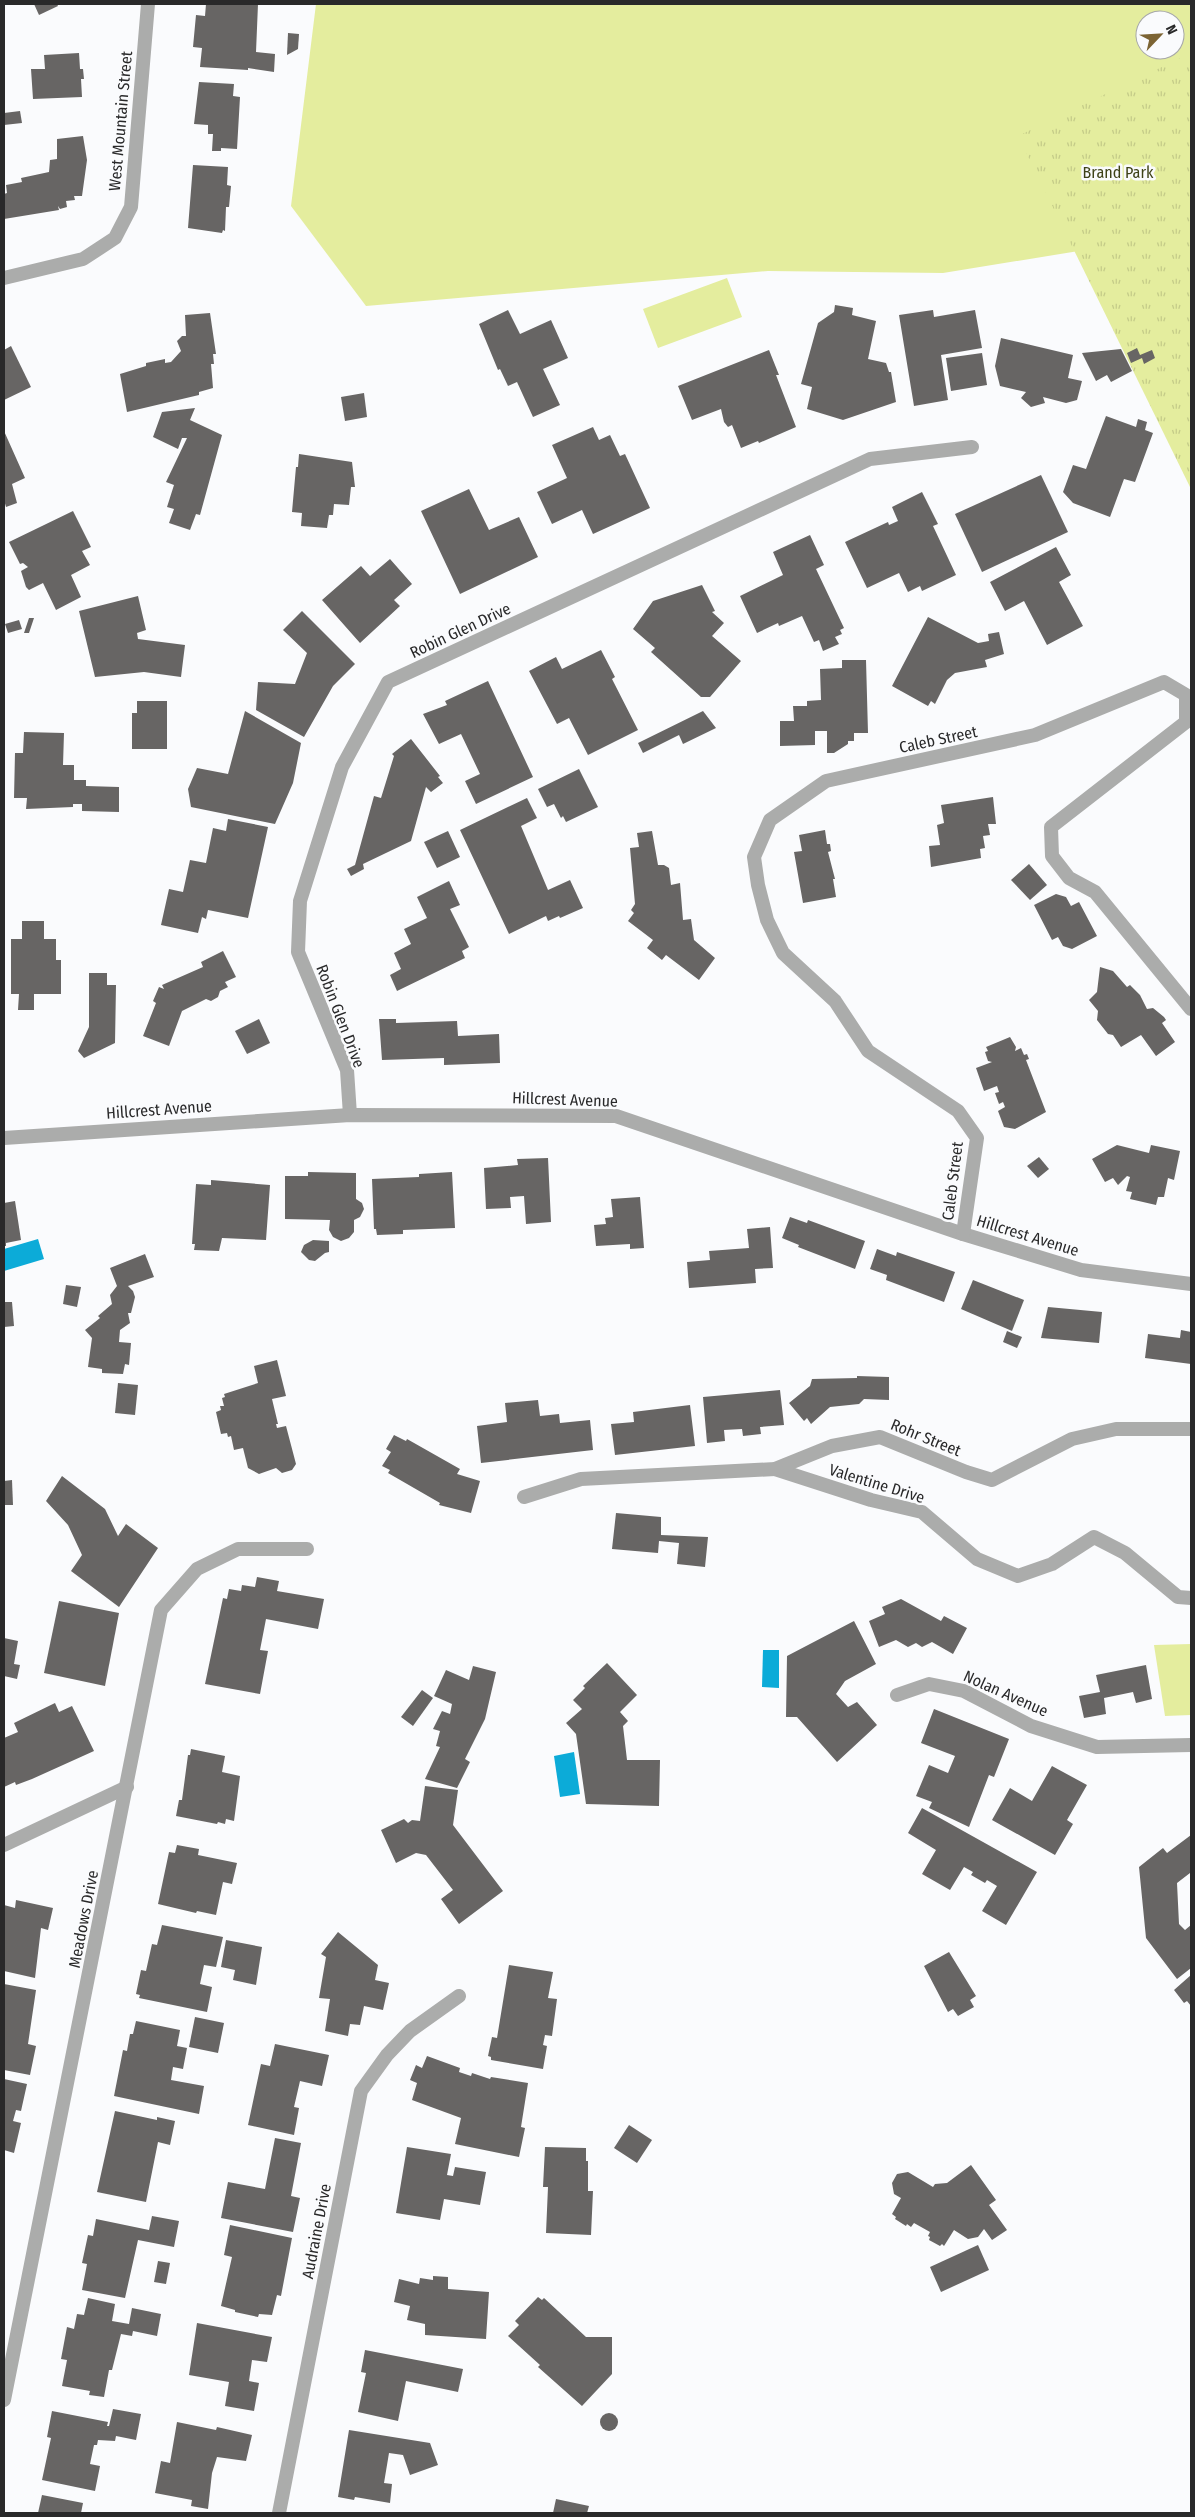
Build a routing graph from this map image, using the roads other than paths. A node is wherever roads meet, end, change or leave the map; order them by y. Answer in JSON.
{"nodes":[{"id":1,"x":148,"y":4,"type":"edge"},
{"id":2,"x":4,"y":278,"type":"edge"},
{"id":3,"x":972,"y":447,"type":"dead end"},
{"id":4,"x":1191,"y":1009,"type":"edge"},
{"id":5,"x":350,"y":1115,"type":"junction"},
{"id":6,"x":4,"y":1138,"type":"edge"},
{"id":7,"x":963,"y":1234,"type":"junction"},
{"id":8,"x":1191,"y":1284,"type":"edge"},
{"id":9,"x":1191,"y":1429,"type":"edge"},
{"id":10,"x":775,"y":1469,"type":"junction"},
{"id":11,"x":524,"y":1497,"type":"dead end"},
{"id":12,"x":307,"y":1549,"type":"dead end"},
{"id":13,"x":1191,"y":1598,"type":"edge"},
{"id":14,"x":896,"y":1695,"type":"dead end"},
{"id":15,"x":1191,"y":1745,"type":"edge"},
{"id":16,"x":127,"y":1787,"type":"junction"},
{"id":17,"x":4,"y":1845,"type":"edge"},
{"id":18,"x":459,"y":1996,"type":"dead end"},
{"id":19,"x":4,"y":2400,"type":"edge"},
{"id":20,"x":279,"y":2513,"type":"edge"}],
"edges":[{"from":1,"to":2,"type":"street","name":"West Mountain Street"},
{"from":3,"to":5,"type":"street","name":"Robin Glen Drive"},
{"from":4,"to":7,"type":"street","name":"Caleb Street"},
{"from":5,"to":6,"type":"street","name":"Hillcrest Avenue"},
{"from":5,"to":7,"type":"street","name":"Hillcrest Avenue"},
{"from":7,"to":8,"type":"street","name":"Hillcrest Avenue"},
{"from":9,"to":10,"type":"street","name":"Rohr Street"},
{"from":10,"to":11,"type":"street","name":"Rohr Street"},
{"from":10,"to":13,"type":"street","name":"Valentine Drive"},
{"from":12,"to":16,"type":"street","name":"Meadows Drive"},
{"from":14,"to":15,"type":"street","name":"Nolan Avenue"},
{"from":16,"to":17,"type":"street"},
{"from":16,"to":19,"type":"street","name":"Meadows Drive"},
{"from":18,"to":20,"type":"street","name":"Audraine Drive"}]}
